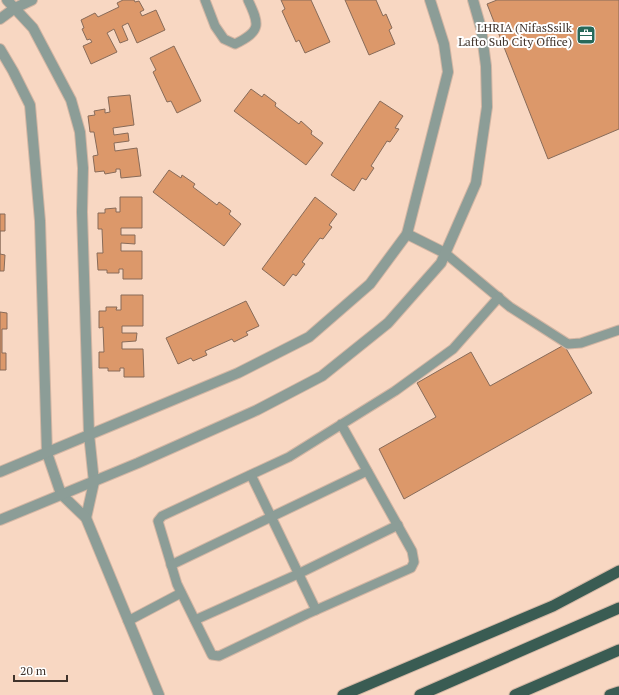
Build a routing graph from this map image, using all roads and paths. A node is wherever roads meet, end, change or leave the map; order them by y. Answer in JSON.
{"nodes":[{"id":1,"x":7,"y":0,"type":"edge"},
{"id":2,"x":32,"y":0,"type":"edge"},
{"id":3,"x":205,"y":0,"type":"edge"},
{"id":4,"x":248,"y":0,"type":"edge"},
{"id":5,"x":430,"y":0,"type":"edge"},
{"id":6,"x":473,"y":0,"type":"edge"},
{"id":7,"x":14,"y":8,"type":"junction"},
{"id":8,"x":0,"y":19,"type":"edge"},
{"id":9,"x":0,"y":49,"type":"edge"},
{"id":10,"x":407,"y":234,"type":"junction"},
{"id":11,"x":445,"y":253,"type":"junction"},
{"id":12,"x":499,"y":297,"type":"junction"},
{"id":13,"x":619,"y":330,"type":"edge"},
{"id":14,"x":341,"y":424,"type":"junction"},
{"id":15,"x":89,"y":434,"type":"junction"},
{"id":16,"x":47,"y":453,"type":"junction"},
{"id":17,"x":367,"y":471,"type":"junction"},
{"id":18,"x":0,"y":472,"type":"edge"},
{"id":19,"x":251,"y":475,"type":"junction"},
{"id":20,"x":94,"y":482,"type":"junction"},
{"id":21,"x":61,"y":494,"type":"junction"},
{"id":22,"x":271,"y":517,"type":"junction"},
{"id":23,"x":86,"y":518,"type":"junction"},
{"id":24,"x":0,"y":520,"type":"edge"},
{"id":25,"x":398,"y":525,"type":"junction"},
{"id":26,"x":171,"y":565,"type":"junction"},
{"id":27,"x":619,"y":571,"type":"edge"},
{"id":28,"x":298,"y":574,"type":"junction"},
{"id":29,"x":181,"y":593,"type":"junction"},
{"id":30,"x":619,"y":608,"type":"edge"},
{"id":31,"x":316,"y":610,"type":"junction"},
{"id":32,"x":195,"y":620,"type":"junction"},
{"id":33,"x":128,"y":621,"type":"junction"},
{"id":34,"x":619,"y":650,"type":"edge"},
{"id":35,"x":619,"y":692,"type":"edge"},
{"id":36,"x":159,"y":695,"type":"edge"},
{"id":37,"x":343,"y":695,"type":"edge"},
{"id":38,"x":420,"y":695,"type":"edge"},
{"id":39,"x":515,"y":695,"type":"edge"},
{"id":40,"x":610,"y":695,"type":"edge"}],
"edges":[{"from":1,"to":7,"type":"street"},
{"from":2,"to":7,"type":"street"},
{"from":3,"to":4,"type":"lane"},
{"from":5,"to":10,"type":"street"},
{"from":6,"to":11,"type":"street"},
{"from":7,"to":8,"type":"street"},
{"from":7,"to":15,"type":"street"},
{"from":9,"to":16,"type":"street"},
{"from":10,"to":11,"type":"street"},
{"from":10,"to":15,"type":"street"},
{"from":11,"to":12,"type":"lane"},
{"from":11,"to":20,"type":"street"},
{"from":12,"to":13,"type":"lane"},
{"from":12,"to":14,"type":"lane"},
{"from":14,"to":17,"type":"lane"},
{"from":14,"to":19,"type":"lane"},
{"from":15,"to":16,"type":"street"},
{"from":15,"to":20,"type":"street"},
{"from":16,"to":18,"type":"street"},
{"from":16,"to":21,"type":"street"},
{"from":17,"to":22,"type":"lane"},
{"from":17,"to":25,"type":"lane"},
{"from":19,"to":22,"type":"lane"},
{"from":19,"to":26,"type":"lane"},
{"from":20,"to":21,"type":"street"},
{"from":20,"to":23,"type":"street"},
{"from":21,"to":23,"type":"street"},
{"from":21,"to":24,"type":"street"},
{"from":22,"to":26,"type":"lane"},
{"from":22,"to":28,"type":"lane"},
{"from":23,"to":33,"type":"street"},
{"from":25,"to":28,"type":"lane"},
{"from":25,"to":31,"type":"lane"},
{"from":26,"to":29,"type":"lane"},
{"from":27,"to":37,"type":"highway"},
{"from":28,"to":31,"type":"lane"},
{"from":28,"to":32,"type":"lane"},
{"from":29,"to":32,"type":"lane"},
{"from":29,"to":33,"type":"lane"},
{"from":30,"to":38,"type":"highway"},
{"from":31,"to":32,"type":"lane"},
{"from":33,"to":36,"type":"street"},
{"from":34,"to":39,"type":"highway"},
{"from":35,"to":40,"type":"highway"}]}
